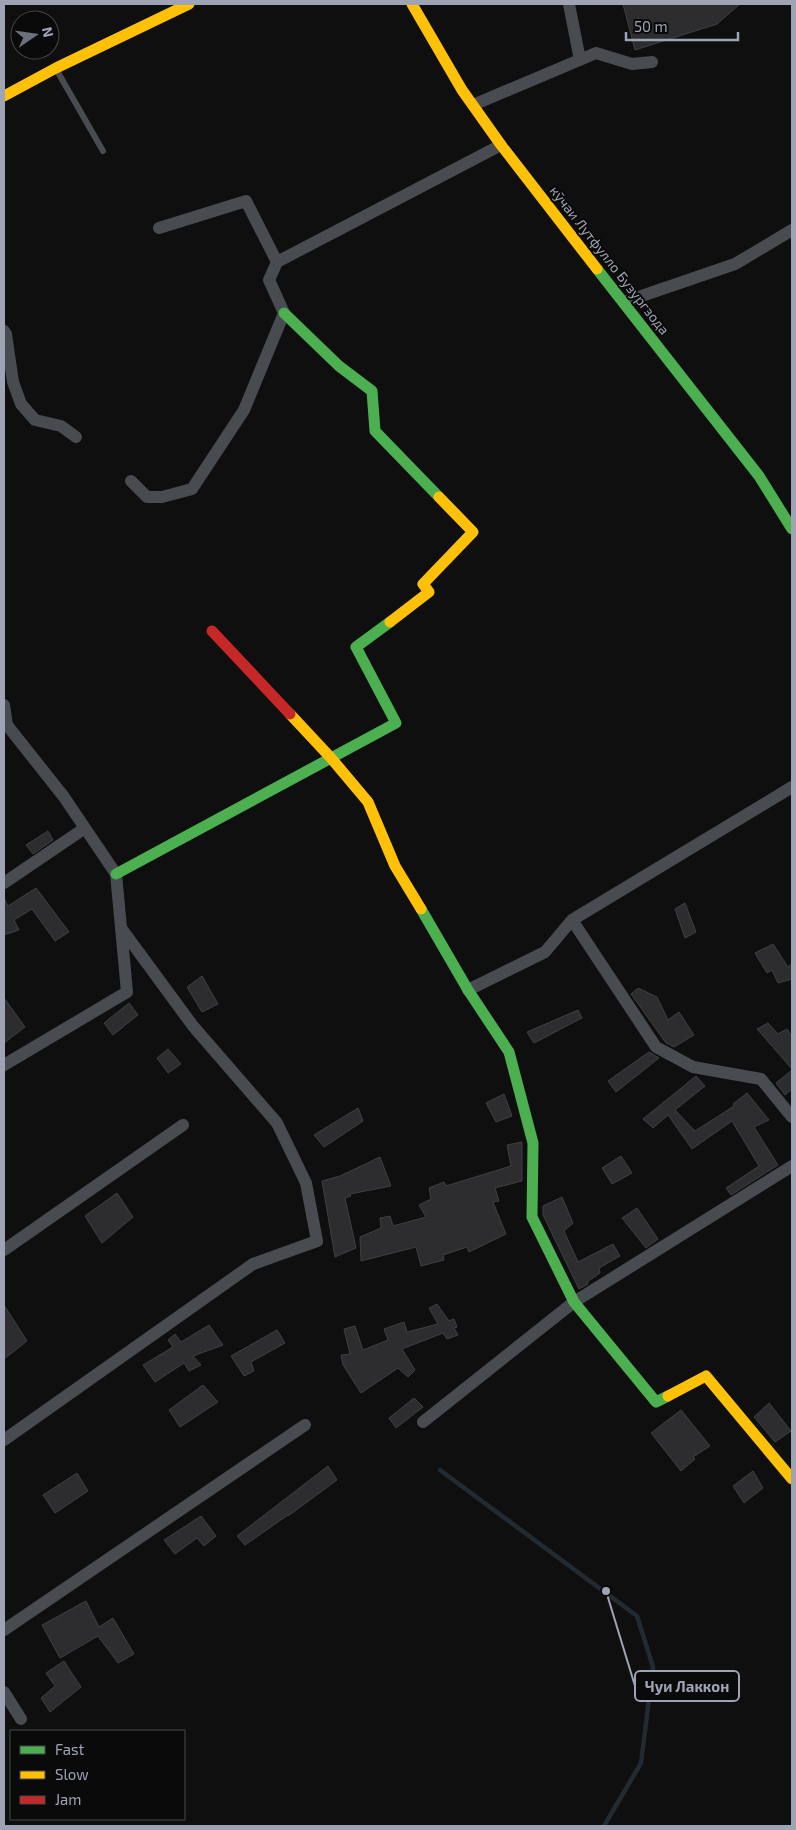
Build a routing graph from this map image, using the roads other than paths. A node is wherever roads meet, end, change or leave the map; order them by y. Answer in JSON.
{"nodes":[{"id":1,"x":189,"y":4,"type":"edge"},
{"id":2,"x":412,"y":4,"type":"edge"},
{"id":3,"x":569,"y":4,"type":"edge"},
{"id":4,"x":580,"y":60,"type":"junction"},
{"id":5,"x":652,"y":62,"type":"dead end"},
{"id":6,"x":56,"y":68,"type":"junction"},
{"id":7,"x":4,"y":96,"type":"edge"},
{"id":8,"x":473,"y":105,"type":"junction"},
{"id":9,"x":501,"y":145,"type":"junction"},
{"id":10,"x":103,"y":151,"type":"dead end"},
{"id":11,"x":159,"y":228,"type":"dead end"},
{"id":12,"x":792,"y":230,"type":"edge"},
{"id":13,"x":278,"y":262,"type":"junction"},
{"id":14,"x":624,"y":302,"type":"junction"},
{"id":15,"x":284,"y":313,"type":"junction"},
{"id":16,"x":4,"y":331,"type":"edge"},
{"id":17,"x":76,"y":437,"type":"dead end"},
{"id":18,"x":132,"y":481,"type":"dead end"},
{"id":19,"x":792,"y":528,"type":"edge"},
{"id":20,"x":212,"y":631,"type":"dead end"},
{"id":21,"x":4,"y":705,"type":"edge"},
{"id":22,"x":331,"y":758,"type":"junction"},
{"id":23,"x":792,"y":787,"type":"edge"},
{"id":24,"x":85,"y":828,"type":"junction"},
{"id":25,"x":116,"y":874,"type":"junction"},
{"id":26,"x":4,"y":883,"type":"edge"},
{"id":27,"x":572,"y":920,"type":"junction"},
{"id":28,"x":121,"y":928,"type":"junction"},
{"id":29,"x":468,"y":990,"type":"junction"},
{"id":30,"x":4,"y":1065,"type":"edge"},
{"id":31,"x":792,"y":1117,"type":"edge"},
{"id":32,"x":183,"y":1125,"type":"dead end"},
{"id":33,"x":792,"y":1166,"type":"edge"},
{"id":34,"x":4,"y":1250,"type":"edge"},
{"id":35,"x":574,"y":1302,"type":"junction"},
{"id":36,"x":423,"y":1422,"type":"dead end"},
{"id":37,"x":305,"y":1425,"type":"dead end"},
{"id":38,"x":4,"y":1440,"type":"edge"},
{"id":39,"x":792,"y":1479,"type":"edge"},
{"id":40,"x":4,"y":1630,"type":"edge"},
{"id":41,"x":4,"y":1692,"type":"edge"},
{"id":42,"x":21,"y":1719,"type":"dead end"}],
"edges":[{"from":1,"to":6,"type":"street"},
{"from":2,"to":8,"type":"street","name":"кӯчаи Лутфулло Бузургзода"},
{"from":3,"to":4,"type":"street"},
{"from":4,"to":5,"type":"street"},
{"from":4,"to":8,"type":"street"},
{"from":6,"to":7,"type":"street"},
{"from":6,"to":10,"type":"lane"},
{"from":8,"to":9,"type":"street","name":"кӯчаи Лутфулло Бузургзода"},
{"from":9,"to":13,"type":"street"},
{"from":9,"to":14,"type":"street","name":"кӯчаи Лутфулло Бузургзода"},
{"from":11,"to":13,"type":"street"},
{"from":12,"to":14,"type":"street"},
{"from":13,"to":15,"type":"street"},
{"from":14,"to":19,"type":"street","name":"кӯчаи Лутфулло Бузургзода"},
{"from":15,"to":18,"type":"street"},
{"from":15,"to":22,"type":"street"},
{"from":16,"to":17,"type":"street"},
{"from":20,"to":22,"type":"street"},
{"from":21,"to":24,"type":"street"},
{"from":22,"to":25,"type":"street"},
{"from":22,"to":29,"type":"street"},
{"from":23,"to":27,"type":"street"},
{"from":24,"to":25,"type":"street"},
{"from":24,"to":26,"type":"street"},
{"from":25,"to":28,"type":"street"},
{"from":27,"to":29,"type":"street"},
{"from":27,"to":31,"type":"street"},
{"from":28,"to":30,"type":"street"},
{"from":28,"to":38,"type":"street"},
{"from":29,"to":35,"type":"street"},
{"from":32,"to":34,"type":"street"},
{"from":33,"to":35,"type":"street"},
{"from":35,"to":36,"type":"street"},
{"from":35,"to":39,"type":"street"},
{"from":37,"to":40,"type":"street"},
{"from":41,"to":42,"type":"street"}]}
